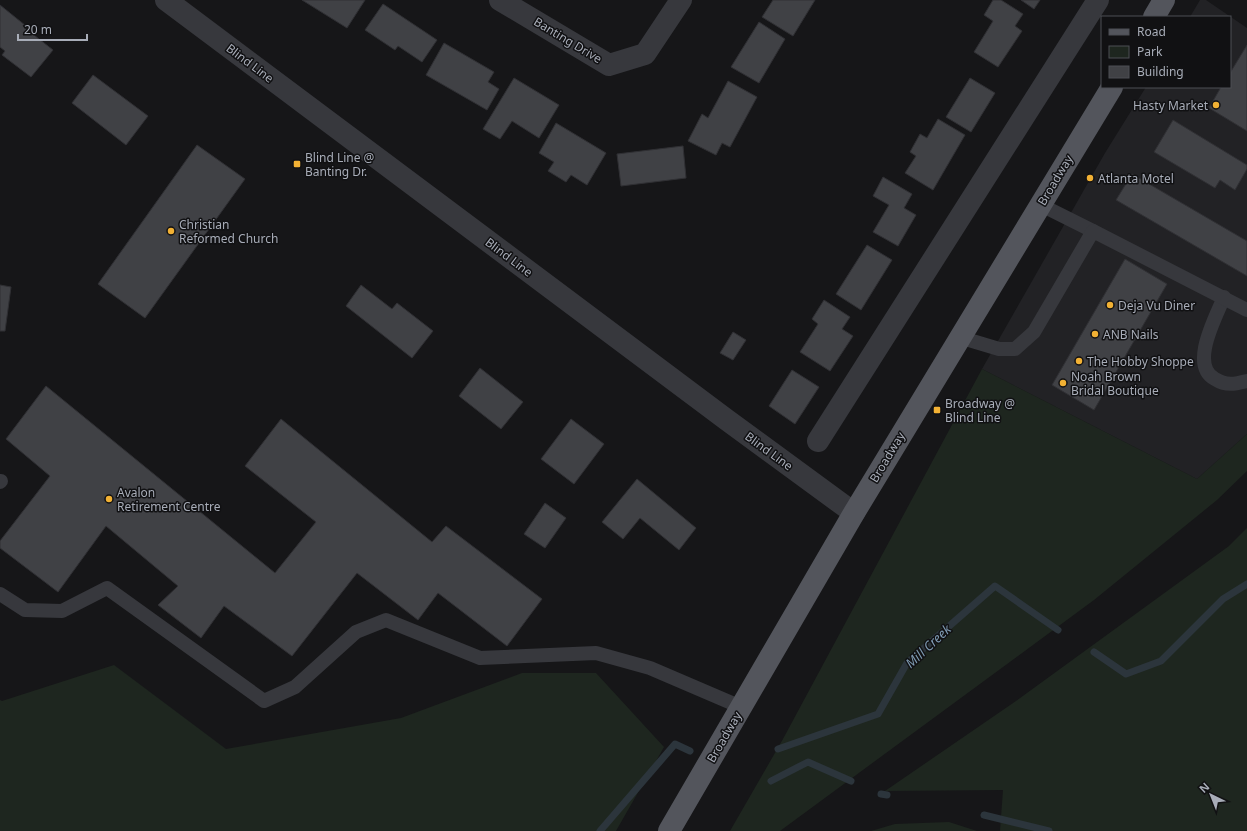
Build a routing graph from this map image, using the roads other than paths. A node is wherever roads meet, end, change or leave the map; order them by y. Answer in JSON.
{"nodes":[{"id":1,"x":166,"y":0,"type":"edge"},
{"id":2,"x":500,"y":0,"type":"edge"},
{"id":3,"x":681,"y":0,"type":"edge"},
{"id":4,"x":1098,"y":0,"type":"edge"},
{"id":5,"x":1164,"y":0,"type":"edge"},
{"id":6,"x":1155,"y":16,"type":"edge"},
{"id":7,"x":1111,"y":88,"type":"edge"},
{"id":8,"x":1041,"y":205,"type":"junction"},
{"id":9,"x":1093,"y":231,"type":"junction"},
{"id":10,"x":1224,"y":297,"type":"junction"},
{"id":11,"x":1247,"y":310,"type":"edge"},
{"id":12,"x":959,"y":337,"type":"junction"},
{"id":13,"x":1247,"y":381,"type":"edge"},
{"id":14,"x":818,"y":441,"type":"dead end"},
{"id":15,"x":854,"y":513,"type":"junction"},
{"id":16,"x":0,"y":594,"type":"edge"},
{"id":17,"x":741,"y":708,"type":"junction"},
{"id":18,"x":669,"y":831,"type":"edge"}],
"edges":[{"from":1,"to":15,"type":"street","name":"Blind Line"},
{"from":2,"to":3,"type":"street","name":"Banting Drive"},
{"from":4,"to":14,"type":"street"},
{"from":5,"to":6,"type":"main road"},
{"from":7,"to":8,"type":"main road","name":"Broadway"},
{"from":8,"to":9,"type":"lane"},
{"from":8,"to":12,"type":"main road","name":"Broadway"},
{"from":9,"to":10,"type":"lane"},
{"from":9,"to":12,"type":"lane"},
{"from":10,"to":11,"type":"lane"},
{"from":10,"to":13,"type":"lane"},
{"from":12,"to":15,"type":"main road","name":"Broadway"},
{"from":15,"to":17,"type":"main road","name":"Broadway"},
{"from":16,"to":17,"type":"lane"},
{"from":17,"to":18,"type":"main road","name":"Broadway"}]}
